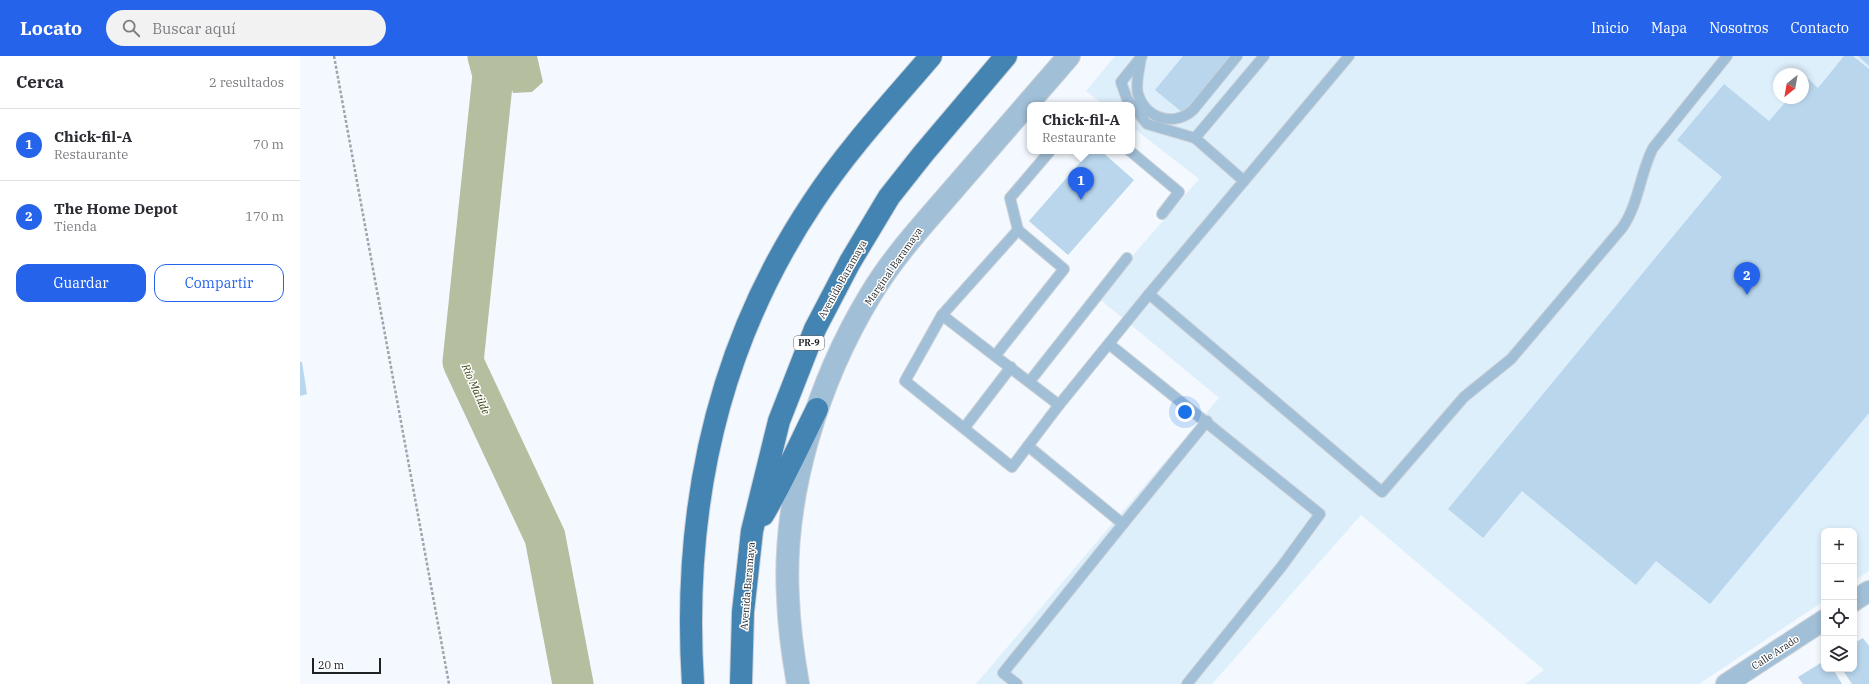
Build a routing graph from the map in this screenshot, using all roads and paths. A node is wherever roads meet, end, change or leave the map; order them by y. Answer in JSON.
{"nodes":[{"id":1,"x":334,"y":56,"type":"edge"},
{"id":2,"x":931,"y":56,"type":"edge"},
{"id":3,"x":1006,"y":56,"type":"edge"},
{"id":4,"x":1068,"y":56,"type":"edge"},
{"id":5,"x":1141,"y":56,"type":"edge"},
{"id":6,"x":1237,"y":56,"type":"edge"},
{"id":7,"x":1264,"y":56,"type":"edge"},
{"id":8,"x":1349,"y":56,"type":"edge"},
{"id":9,"x":1727,"y":56,"type":"edge"},
{"id":10,"x":1028,"y":102,"type":"edge"},
{"id":11,"x":1130,"y":102,"type":"edge"},
{"id":12,"x":1027,"y":104,"type":"edge"},
{"id":13,"x":1135,"y":109,"type":"edge"},
{"id":14,"x":1195,"y":138,"type":"junction"},
{"id":15,"x":1047,"y":154,"type":"edge"},
{"id":16,"x":1134,"y":154,"type":"edge"},
{"id":17,"x":1244,"y":181,"type":"junction"},
{"id":18,"x":1162,"y":214,"type":"dead end"},
{"id":19,"x":1018,"y":230,"type":"junction"},
{"id":20,"x":1128,"y":258,"type":"dead end"},
{"id":21,"x":1148,"y":294,"type":"junction"},
{"id":22,"x":942,"y":315,"type":"junction"},
{"id":23,"x":1109,"y":344,"type":"junction"},
{"id":24,"x":995,"y":356,"type":"junction"},
{"id":25,"x":1011,"y":367,"type":"junction"},
{"id":26,"x":1030,"y":381,"type":"junction"},
{"id":27,"x":1059,"y":405,"type":"junction"},
{"id":28,"x":817,"y":409,"type":"junction"},
{"id":29,"x":1207,"y":421,"type":"junction"},
{"id":30,"x":965,"y":427,"type":"junction"},
{"id":31,"x":1028,"y":446,"type":"junction"},
{"id":32,"x":1123,"y":524,"type":"junction"},
{"id":33,"x":752,"y":531,"type":"junction"},
{"id":34,"x":1869,"y":591,"type":"edge"},
{"id":35,"x":1856,"y":600,"type":"edge"},
{"id":36,"x":1821,"y":622,"type":"edge"},
{"id":37,"x":449,"y":684,"type":"edge"},
{"id":38,"x":693,"y":684,"type":"edge"},
{"id":39,"x":741,"y":684,"type":"edge"},
{"id":40,"x":798,"y":684,"type":"edge"},
{"id":41,"x":1017,"y":684,"type":"edge"},
{"id":42,"x":1187,"y":684,"type":"edge"},
{"id":43,"x":1726,"y":684,"type":"edge"}],
"edges":[{"from":1,"to":37,"type":"path"},
{"from":2,"to":38,"type":"highway"},
{"from":3,"to":33,"type":"highway","name":"Avenida Baramaya","number":"PR-9"},
{"from":4,"to":10,"type":"street","name":"Marginal Baramaya"},
{"from":5,"to":6,"type":"lane"},
{"from":5,"to":11,"type":"lane"},
{"from":7,"to":14,"type":"lane"},
{"from":8,"to":17,"type":"lane"},
{"from":9,"to":21,"type":"lane"},
{"from":12,"to":28,"type":"street","name":"Marginal Baramaya"},
{"from":13,"to":14,"type":"lane"},
{"from":14,"to":17,"type":"lane"},
{"from":15,"to":19,"type":"lane"},
{"from":16,"to":18,"type":"lane"},
{"from":17,"to":21,"type":"lane"},
{"from":19,"to":22,"type":"lane"},
{"from":19,"to":24,"type":"lane"},
{"from":20,"to":26,"type":"lane"},
{"from":21,"to":23,"type":"lane"},
{"from":22,"to":24,"type":"lane"},
{"from":22,"to":30,"type":"lane"},
{"from":23,"to":27,"type":"lane"},
{"from":23,"to":29,"type":"lane"},
{"from":24,"to":25,"type":"lane"},
{"from":25,"to":26,"type":"lane"},
{"from":25,"to":30,"type":"lane"},
{"from":26,"to":27,"type":"lane"},
{"from":27,"to":31,"type":"lane"},
{"from":28,"to":33,"type":"highway"},
{"from":28,"to":40,"type":"street","name":"Marginal Baramaya"},
{"from":29,"to":32,"type":"lane"},
{"from":29,"to":42,"type":"lane"},
{"from":30,"to":31,"type":"lane"},
{"from":31,"to":32,"type":"lane"},
{"from":32,"to":41,"type":"lane"},
{"from":33,"to":39,"type":"highway","name":"Avenida Baramaya","number":"PR-9"},
{"from":34,"to":35,"type":"street"},
{"from":36,"to":43,"type":"street","name":"Calle Arado"}]}
